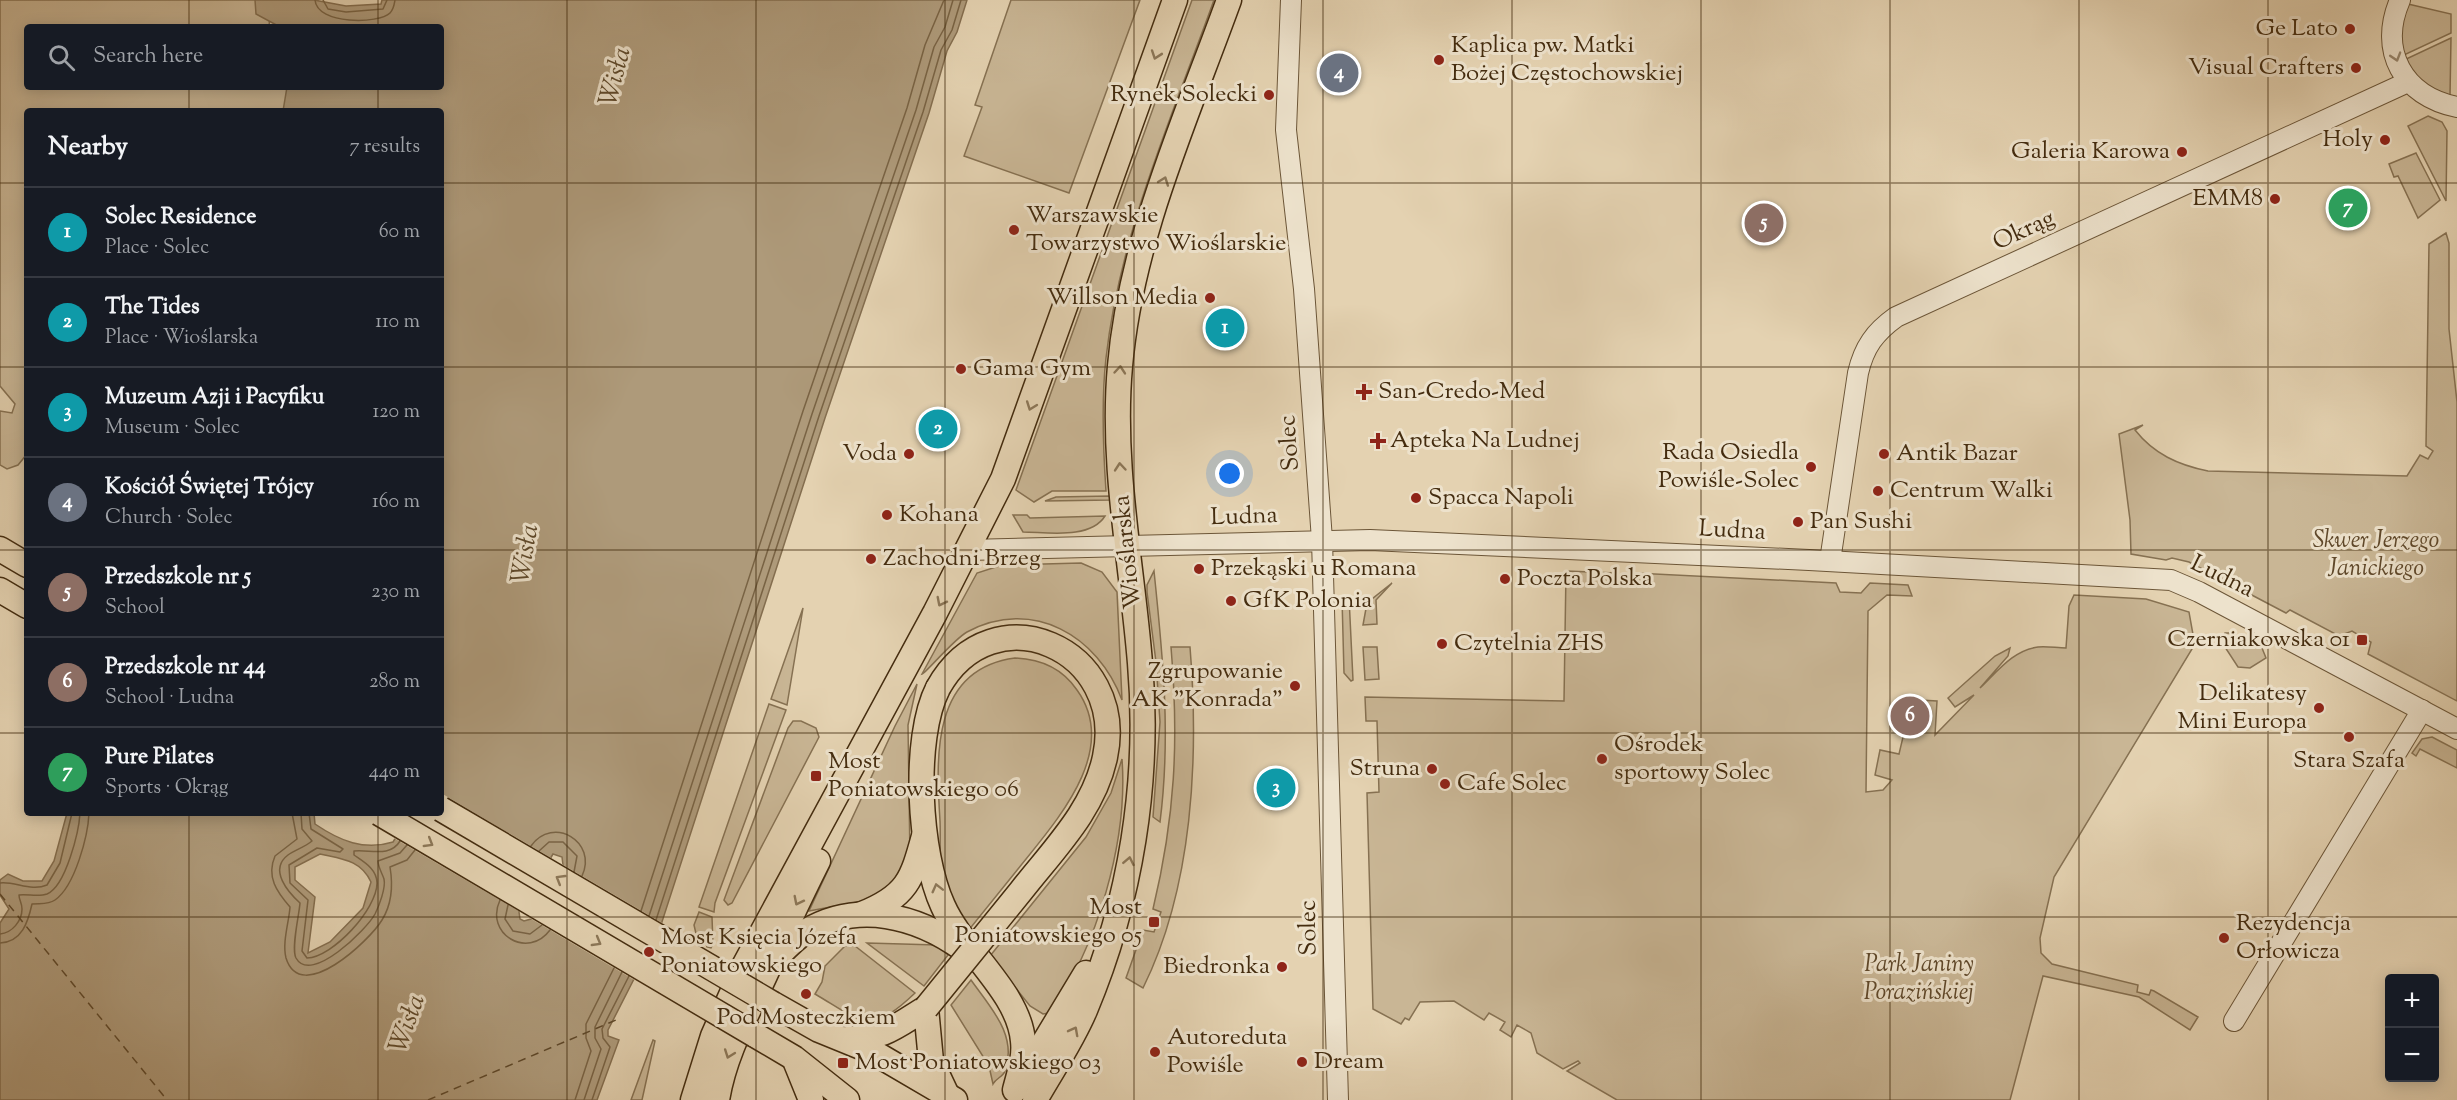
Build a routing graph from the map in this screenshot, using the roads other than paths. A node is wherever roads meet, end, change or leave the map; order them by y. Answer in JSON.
{"nodes":[{"id":1,"x":1175,"y":0,"type":"edge"},
{"id":2,"x":1229,"y":0,"type":"edge"},
{"id":3,"x":1291,"y":0,"type":"edge"},
{"id":4,"x":2400,"y":0,"type":"edge"},
{"id":5,"x":2408,"y":82,"type":"junction"},
{"id":6,"x":2457,"y":107,"type":"edge"},
{"id":7,"x":1322,"y":540,"type":"junction"},
{"id":8,"x":1127,"y":546,"type":"junction"},
{"id":9,"x":0,"y":549,"type":"edge"},
{"id":10,"x":968,"y":550,"type":"junction"},
{"id":11,"x":1830,"y":561,"type":"junction"},
{"id":12,"x":24,"y":563,"type":"edge"},
{"id":13,"x":0,"y":590,"type":"edge"},
{"id":14,"x":24,"y":604,"type":"edge"},
{"id":15,"x":2422,"y":710,"type":"junction"},
{"id":16,"x":882,"y":714,"type":"junction"},
{"id":17,"x":2457,"y":729,"type":"edge"},
{"id":18,"x":444,"y":811,"type":"edge"},
{"id":19,"x":384,"y":816,"type":"edge"},
{"id":20,"x":925,"y":832,"type":"junction"},
{"id":21,"x":860,"y":915,"type":"junction"},
{"id":22,"x":975,"y":957,"type":"junction"},
{"id":23,"x":771,"y":962,"type":"junction"},
{"id":24,"x":926,"y":1008,"type":"junction"},
{"id":25,"x":2234,"y":1021,"type":"dead end"},
{"id":26,"x":840,"y":1039,"type":"junction"},
{"id":27,"x":794,"y":1058,"type":"junction"},
{"id":28,"x":951,"y":1097,"type":"edge"},
{"id":29,"x":1020,"y":1097,"type":"edge"},
{"id":30,"x":693,"y":1100,"type":"edge"},
{"id":31,"x":717,"y":1100,"type":"edge"},
{"id":32,"x":812,"y":1100,"type":"edge"},
{"id":33,"x":847,"y":1100,"type":"edge"},
{"id":34,"x":1338,"y":1100,"type":"edge"}],
"edges":[{"from":1,"to":10,"type":"main road","one_way":true},
{"from":8,"to":2,"type":"main road","name":"Wioślarska","one_way":true},
{"from":3,"to":7,"type":"street","name":"Solec"},
{"from":4,"to":5,"type":"street","one_way":true},
{"from":5,"to":6,"type":"street"},
{"from":5,"to":11,"type":"street","name":"Okrąg"},
{"from":7,"to":8,"type":"street","name":"Ludna"},
{"from":7,"to":11,"type":"street","name":"Ludna"},
{"from":7,"to":34,"type":"street","name":"Solec"},
{"from":8,"to":10,"type":"street","name":"Ludna"},
{"from":29,"to":8,"type":"main road","name":"Wioślarska","one_way":true},
{"from":9,"to":12,"type":"main road"},
{"from":10,"to":16,"type":"main road","one_way":true},
{"from":11,"to":15,"type":"street","name":"Ludna"},
{"from":13,"to":14,"type":"main road"},
{"from":15,"to":17,"type":"street","name":"Ludna"},
{"from":15,"to":25,"type":"street"},
{"from":16,"to":23,"type":"main road","one_way":true},
{"from":16,"to":30,"type":"main road"},
{"from":26,"to":18,"type":"main road","one_way":true,"bridge":true},
{"from":19,"to":27,"type":"main road","one_way":true,"bridge":true},
{"from":20,"to":21,"type":"main road"},
{"from":22,"to":20,"type":"main road","one_way":true},
{"from":20,"to":24,"type":"main road","bridge":true},
{"from":21,"to":22,"type":"main road"},
{"from":21,"to":23,"type":"main road"},
{"from":22,"to":29,"type":"main road"},
{"from":23,"to":31,"type":"main road","one_way":true},
{"from":24,"to":26,"type":"main road"},
{"from":24,"to":28,"type":"main road"},
{"from":26,"to":28,"type":"main road"},
{"from":27,"to":32,"type":"main road"},
{"from":27,"to":33,"type":"main road"}]}
